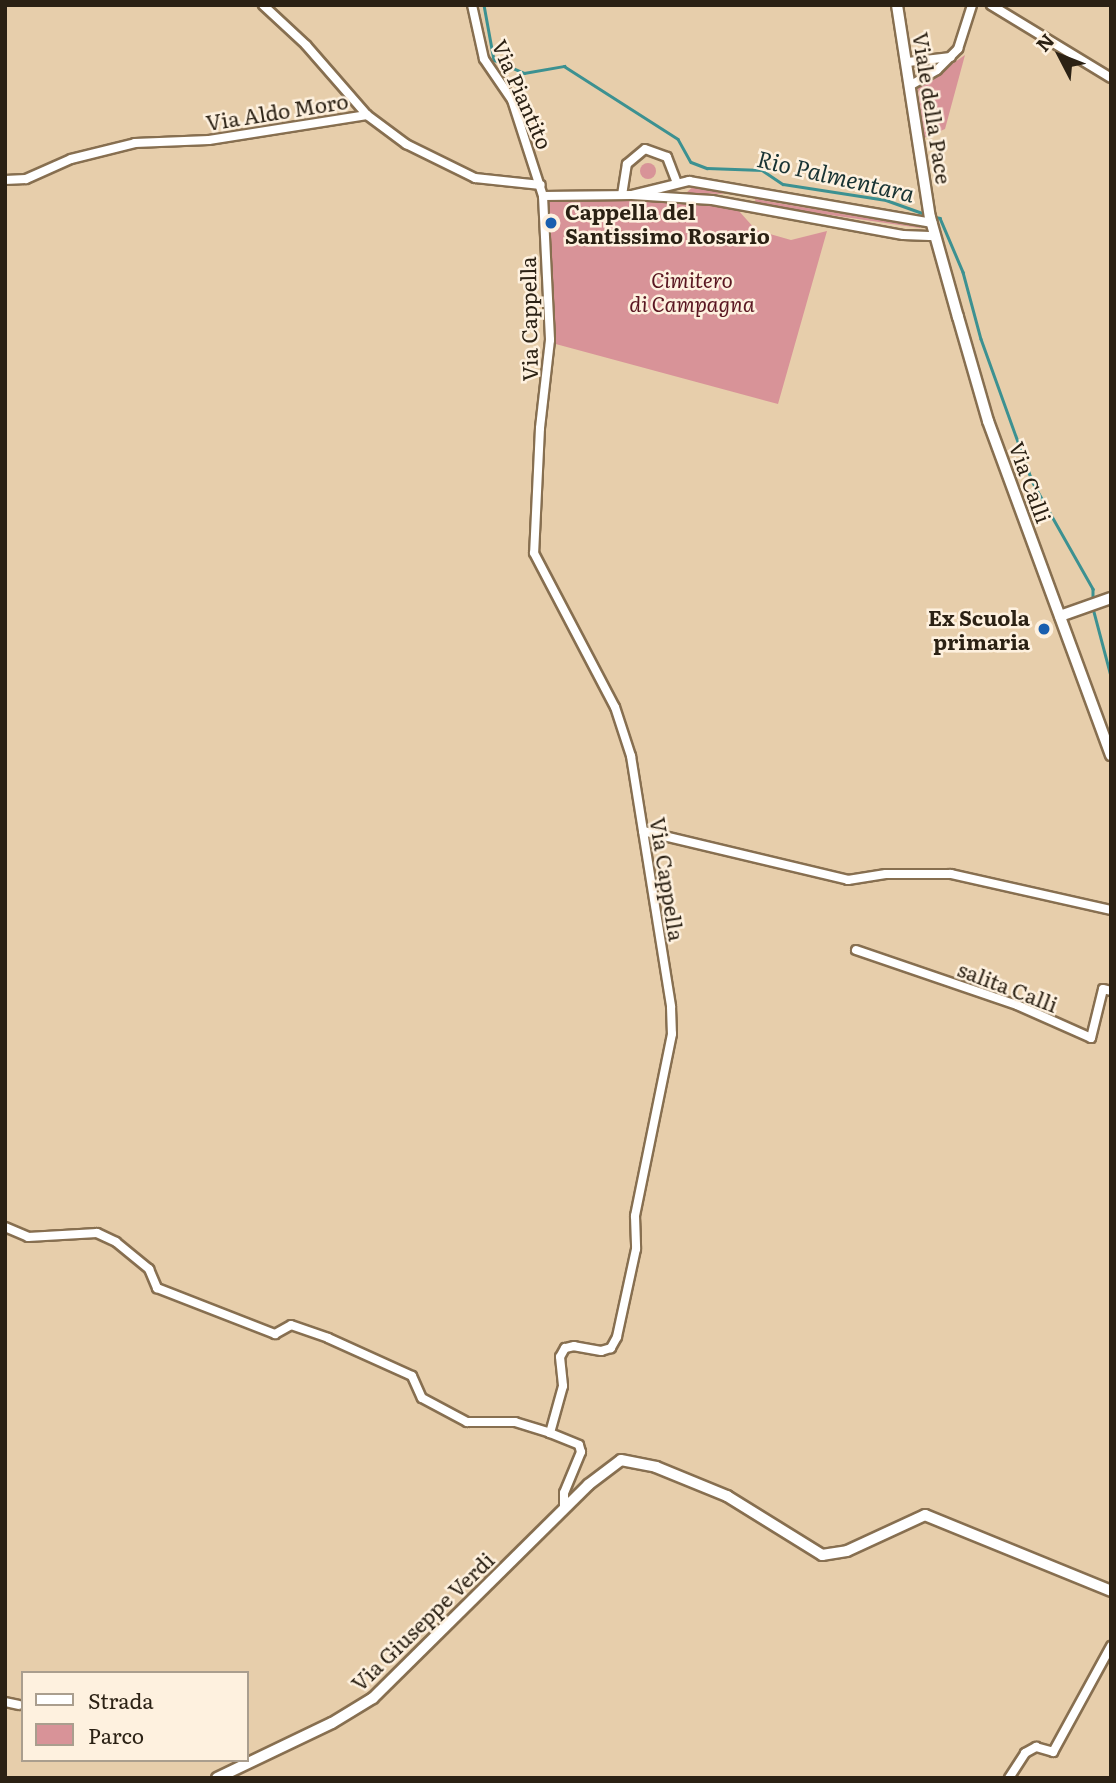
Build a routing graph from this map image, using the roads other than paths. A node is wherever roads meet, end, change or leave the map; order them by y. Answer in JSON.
{"nodes":[{"id":1,"x":263,"y":5,"type":"edge"},
{"id":2,"x":472,"y":5,"type":"edge"},
{"id":3,"x":897,"y":5,"type":"edge"},
{"id":4,"x":972,"y":5,"type":"edge"},
{"id":5,"x":991,"y":5,"type":"edge"},
{"id":6,"x":951,"y":57,"type":"junction"},
{"id":7,"x":908,"y":62,"type":"junction"},
{"id":8,"x":1111,"y":78,"type":"edge"},
{"id":9,"x":911,"y":85,"type":"junction"},
{"id":10,"x":367,"y":115,"type":"junction"},
{"id":11,"x":5,"y":180,"type":"edge"},
{"id":12,"x":677,"y":183,"type":"junction"},
{"id":13,"x":541,"y":185,"type":"junction"},
{"id":14,"x":622,"y":195,"type":"junction"},
{"id":15,"x":632,"y":195,"type":"junction"},
{"id":16,"x":543,"y":196,"type":"junction"},
{"id":17,"x":931,"y":220,"type":"junction"},
{"id":18,"x":936,"y":236,"type":"junction"},
{"id":19,"x":1111,"y":598,"type":"edge"},
{"id":20,"x":1060,"y":616,"type":"junction"},
{"id":21,"x":1111,"y":755,"type":"edge"},
{"id":22,"x":643,"y":831,"type":"junction"},
{"id":23,"x":1111,"y":910,"type":"edge"},
{"id":24,"x":856,"y":950,"type":"dead end"},
{"id":25,"x":1111,"y":991,"type":"edge"},
{"id":26,"x":5,"y":1227,"type":"edge"},
{"id":27,"x":550,"y":1433,"type":"junction"},
{"id":28,"x":564,"y":1509,"type":"junction"},
{"id":29,"x":1111,"y":1591,"type":"edge"},
{"id":30,"x":1111,"y":1646,"type":"edge"},
{"id":31,"x":5,"y":1702,"type":"edge"},
{"id":32,"x":19,"y":1704,"type":"dead end"},
{"id":33,"x":217,"y":1778,"type":"edge"},
{"id":34,"x":1009,"y":1778,"type":"edge"}],
"edges":[{"from":1,"to":10,"type":"street"},
{"from":2,"to":13,"type":"street","name":"Via Piantito"},
{"from":3,"to":7,"type":"street","name":"Viale della Pace"},
{"from":4,"to":6,"type":"street"},
{"from":5,"to":8,"type":"street"},
{"from":6,"to":7,"type":"street"},
{"from":6,"to":9,"type":"street"},
{"from":7,"to":9,"type":"street","name":"Viale della Pace"},
{"from":9,"to":17,"type":"street","name":"Viale della Pace"},
{"from":10,"to":11,"type":"street","name":"Via Aldo Moro"},
{"from":10,"to":13,"type":"street","name":"Via Aldo Moro"},
{"from":12,"to":14,"type":"street"},
{"from":12,"to":15,"type":"street"},
{"from":12,"to":17,"type":"street"},
{"from":13,"to":16,"type":"street","name":"Via Piantito"},
{"from":14,"to":15,"type":"street"},
{"from":14,"to":16,"type":"street"},
{"from":15,"to":18,"type":"street"},
{"from":16,"to":22,"type":"street","name":"Via Cappella"},
{"from":17,"to":18,"type":"street","name":"Via Calli"},
{"from":18,"to":20,"type":"street","name":"Via Calli"},
{"from":19,"to":20,"type":"street"},
{"from":20,"to":21,"type":"street","name":"Via Calli"},
{"from":22,"to":23,"type":"street"},
{"from":22,"to":27,"type":"street","name":"Via Cappella"},
{"from":24,"to":25,"type":"street","name":"salita Calli"},
{"from":26,"to":27,"type":"street"},
{"from":27,"to":28,"type":"street"},
{"from":28,"to":29,"type":"street","name":"Via Giuseppe Verdi"},
{"from":28,"to":33,"type":"street","name":"Via Giuseppe Verdi"},
{"from":30,"to":34,"type":"street"},
{"from":31,"to":32,"type":"street"}]}
